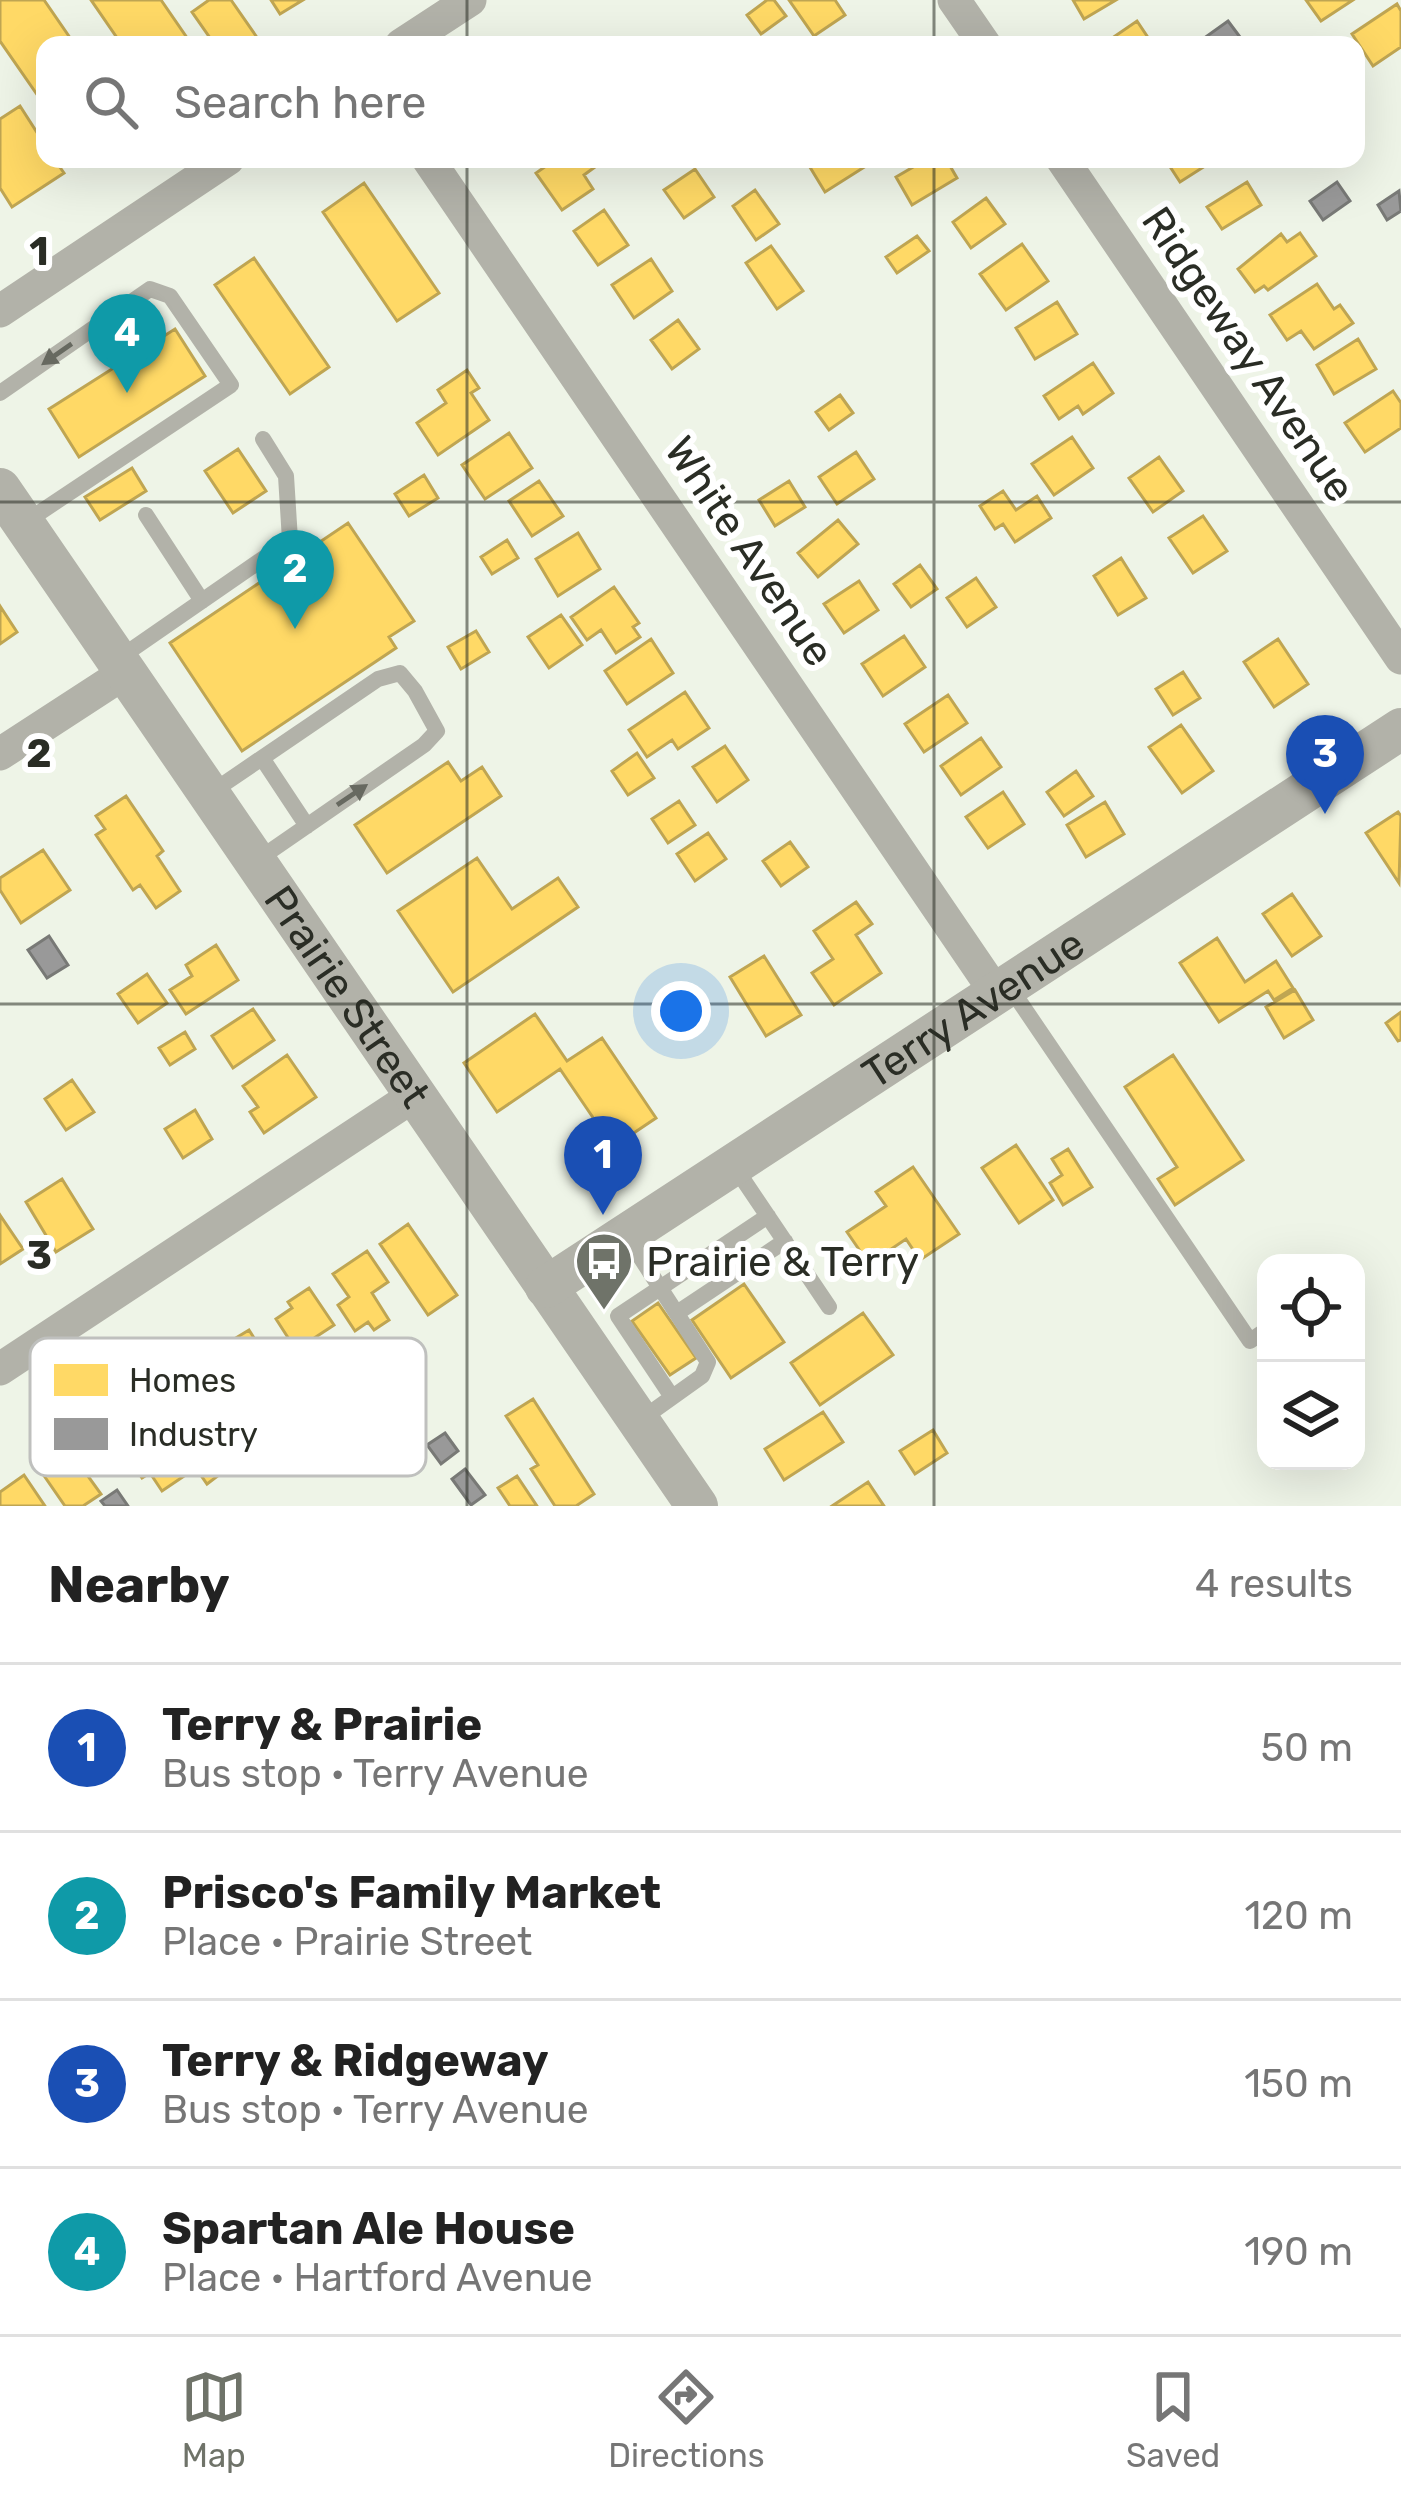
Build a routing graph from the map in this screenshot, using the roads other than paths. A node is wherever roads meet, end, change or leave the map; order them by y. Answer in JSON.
{"nodes":[{"id":1,"x":470,"y":0,"type":"edge"},
{"id":2,"x":954,"y":0,"type":"edge"},
{"id":3,"x":415,"y":36,"type":"edge"},
{"id":4,"x":979,"y":36,"type":"edge"},
{"id":5,"x":215,"y":168,"type":"edge"},
{"id":6,"x":434,"y":168,"type":"edge"},
{"id":7,"x":1068,"y":168,"type":"edge"},
{"id":8,"x":0,"y":311,"type":"edge"},
{"id":9,"x":0,"y":393,"type":"edge"},
{"id":10,"x":263,"y":440,"type":"dead end"},
{"id":11,"x":12,"y":506,"type":"edge"},
{"id":12,"x":146,"y":514,"type":"dead end"},
{"id":13,"x":202,"y":601,"type":"junction"},
{"id":14,"x":1401,"y":658,"type":"edge"},
{"id":15,"x":121,"y":666,"type":"junction"},
{"id":16,"x":1401,"y":729,"type":"edge"},
{"id":17,"x":0,"y":754,"type":"edge"},
{"id":18,"x":262,"y":758,"type":"junction"},
{"id":19,"x":209,"y":794,"type":"junction"},
{"id":20,"x":307,"y":826,"type":"junction"},
{"id":21,"x":255,"y":862,"type":"junction"},
{"id":22,"x":1002,"y":990,"type":"junction"},
{"id":23,"x":415,"y":1095,"type":"junction"},
{"id":24,"x":734,"y":1165,"type":"junction"},
{"id":25,"x":768,"y":1216,"type":"junction"},
{"id":26,"x":626,"y":1235,"type":"junction"},
{"id":27,"x":785,"y":1241,"type":"junction"},
{"id":28,"x":546,"y":1287,"type":"junction"},
{"id":29,"x":660,"y":1287,"type":"junction"},
{"id":30,"x":829,"y":1307,"type":"dead end"},
{"id":31,"x":677,"y":1313,"type":"junction"},
{"id":32,"x":1257,"y":1336,"type":"edge"},
{"id":33,"x":47,"y":1338,"type":"edge"},
{"id":34,"x":30,"y":1349,"type":"edge"},
{"id":35,"x":0,"y":1369,"type":"edge"},
{"id":36,"x":655,"y":1409,"type":"junction"},
{"id":37,"x":697,"y":1506,"type":"edge"}],
"edges":[{"from":1,"to":3,"type":"street"},
{"from":2,"to":4,"type":"street"},
{"from":5,"to":8,"type":"street"},
{"from":6,"to":22,"type":"street","name":"White Avenue"},
{"from":7,"to":14,"type":"street","name":"Ridgeway Avenue"},
{"from":11,"to":9,"type":"lane","one_way":true},
{"from":10,"to":13,"type":"lane"},
{"from":11,"to":15,"type":"street","name":"Prairie Street"},
{"from":12,"to":13,"type":"lane"},
{"from":13,"to":15,"type":"lane"},
{"from":15,"to":17,"type":"street"},
{"from":15,"to":19,"type":"street","name":"Prairie Street"},
{"from":16,"to":22,"type":"street","name":"Terry Avenue"},
{"from":18,"to":19,"type":"lane"},
{"from":18,"to":20,"type":"lane"},
{"from":20,"to":18,"type":"lane","one_way":true},
{"from":19,"to":21,"type":"street","name":"Prairie Street"},
{"from":20,"to":21,"type":"lane"},
{"from":21,"to":23,"type":"street","name":"Prairie Street"},
{"from":22,"to":24,"type":"street","name":"Terry Avenue"},
{"from":22,"to":32,"type":"lane"},
{"from":23,"to":28,"type":"street","name":"Prairie Street"},
{"from":23,"to":33,"type":"street"},
{"from":24,"to":25,"type":"lane"},
{"from":24,"to":26,"type":"street","name":"Terry Avenue"},
{"from":25,"to":27,"type":"lane"},
{"from":25,"to":29,"type":"lane"},
{"from":26,"to":28,"type":"street","name":"Terry Avenue"},
{"from":26,"to":29,"type":"lane"},
{"from":27,"to":30,"type":"lane"},
{"from":27,"to":31,"type":"lane"},
{"from":28,"to":36,"type":"street","name":"Prairie Street"},
{"from":29,"to":31,"type":"lane"},
{"from":29,"to":36,"type":"lane"},
{"from":31,"to":36,"type":"lane"},
{"from":34,"to":35,"type":"street"},
{"from":36,"to":37,"type":"street","name":"Prairie Street"}]}
